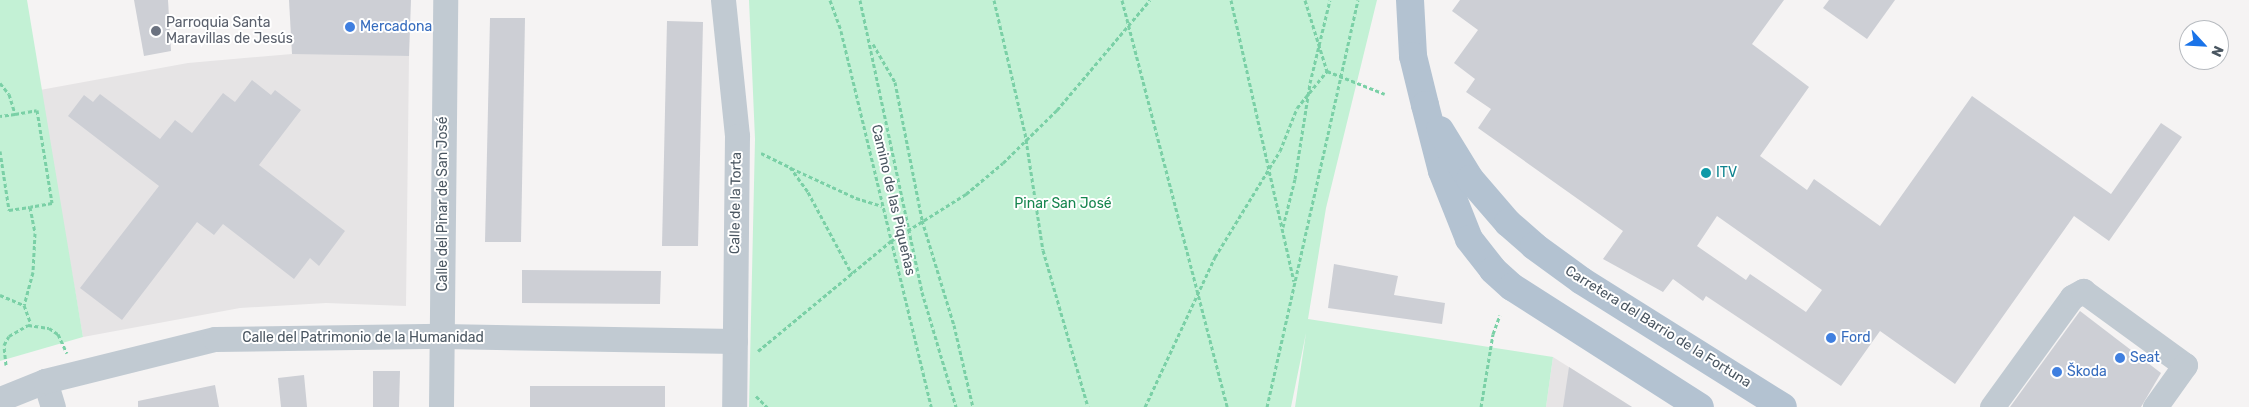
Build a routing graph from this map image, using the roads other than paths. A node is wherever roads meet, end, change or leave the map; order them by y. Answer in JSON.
{"nodes":[{"id":1,"x":445,"y":0,"type":"edge"},
{"id":2,"x":723,"y":0,"type":"edge"},
{"id":3,"x":1410,"y":0,"type":"edge"},
{"id":4,"x":1425,"y":105,"type":"junction"},
{"id":5,"x":1534,"y":246,"type":"junction"},
{"id":6,"x":1493,"y":270,"type":"junction"},
{"id":7,"x":442,"y":336,"type":"junction"},
{"id":8,"x":735,"y":340,"type":"junction"},
{"id":9,"x":45,"y":381,"type":"junction"},
{"id":10,"x":0,"y":399,"type":"edge"},
{"id":11,"x":53,"y":407,"type":"edge"},
{"id":12,"x":441,"y":407,"type":"edge"},
{"id":13,"x":734,"y":407,"type":"edge"},
{"id":14,"x":1700,"y":407,"type":"edge"},
{"id":15,"x":1783,"y":407,"type":"edge"},
{"id":16,"x":1992,"y":407,"type":"edge"},
{"id":17,"x":2155,"y":407,"type":"edge"}],
"edges":[{"from":1,"to":7,"type":"street","name":"Calle del Pinar de San José"},
{"from":2,"to":8,"type":"street","name":"Calle de la Torta"},
{"from":3,"to":4,"type":"main road","name":"Carretera del Barrio de la Fortuna"},
{"from":4,"to":5,"type":"main road","name":"Carretera del Barrio de la Fortuna"},
{"from":4,"to":6,"type":"main road","name":"Carretera del Barrio de la Fortuna"},
{"from":5,"to":6,"type":"main road","name":"Carretera del Barrio de la Fortuna"},
{"from":5,"to":15,"type":"main road","name":"Carretera del Barrio de la Fortuna"},
{"from":6,"to":14,"type":"main road","name":"Carretera del Barrio de la Fortuna"},
{"from":7,"to":8,"type":"street","name":"Calle del Patrimonio de la Humanidad"},
{"from":7,"to":9,"type":"street","name":"Calle del Patrimonio de la Humanidad"},
{"from":7,"to":12,"type":"street","name":"Calle del Pinar de San José"},
{"from":8,"to":13,"type":"street","name":"Calle de la Torta"},
{"from":9,"to":10,"type":"street","name":"Calle del Patrimonio de la Humanidad"},
{"from":9,"to":11,"type":"street"},
{"from":16,"to":17,"type":"street"}]}
